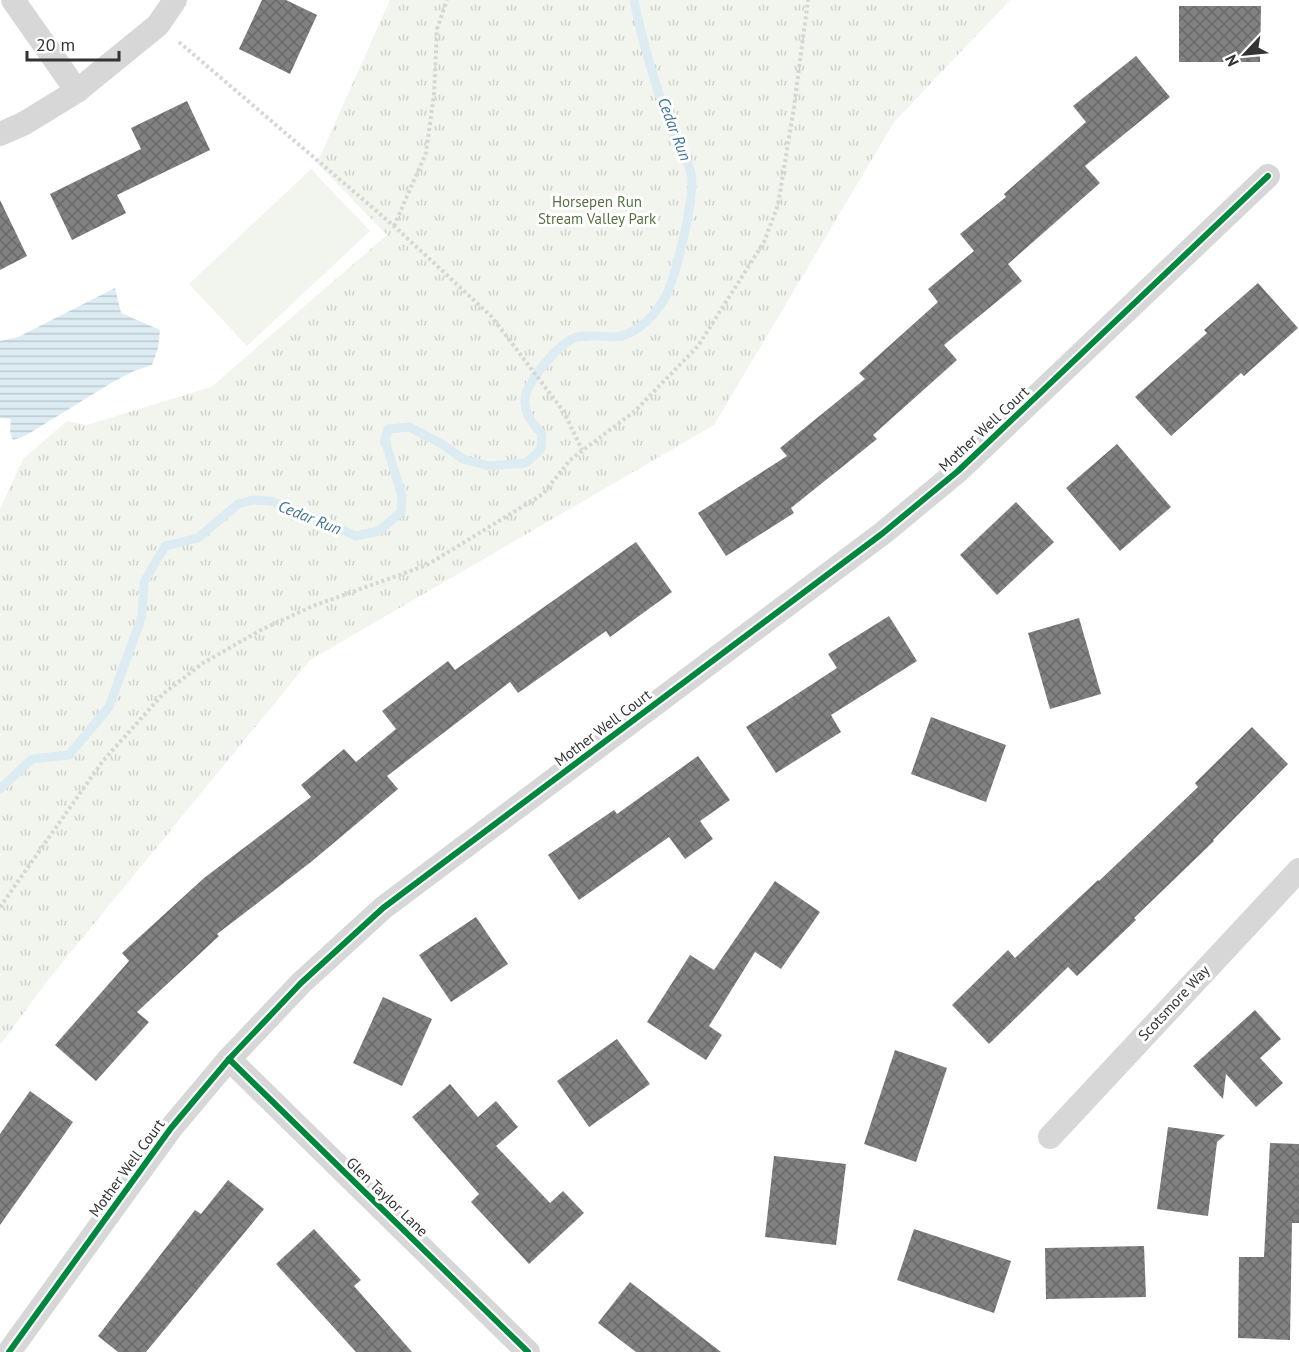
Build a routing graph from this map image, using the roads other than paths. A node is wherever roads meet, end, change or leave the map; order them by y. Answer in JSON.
{"nodes":[{"id":1,"x":13,"y":0,"type":"edge"},
{"id":2,"x":175,"y":0,"type":"edge"},
{"id":3,"x":77,"y":91,"type":"junction"},
{"id":4,"x":0,"y":134,"type":"edge"},
{"id":5,"x":1268,"y":176,"type":"dead end"},
{"id":6,"x":1299,"y":870,"type":"edge"},
{"id":7,"x":229,"y":1059,"type":"junction"},
{"id":8,"x":1050,"y":1137,"type":"dead end"},
{"id":9,"x":9,"y":1352,"type":"edge"},
{"id":10,"x":528,"y":1352,"type":"edge"}],
"edges":[{"from":1,"to":3,"type":"street"},
{"from":2,"to":3,"type":"street"},
{"from":3,"to":4,"type":"street"},
{"from":5,"to":7,"type":"street","name":"Mother Well Court"},
{"from":6,"to":8,"type":"street","name":"Scotsmore Way"},
{"from":7,"to":9,"type":"street","name":"Mother Well Court"},
{"from":7,"to":10,"type":"street","name":"Glen Taylor Lane"}]}
